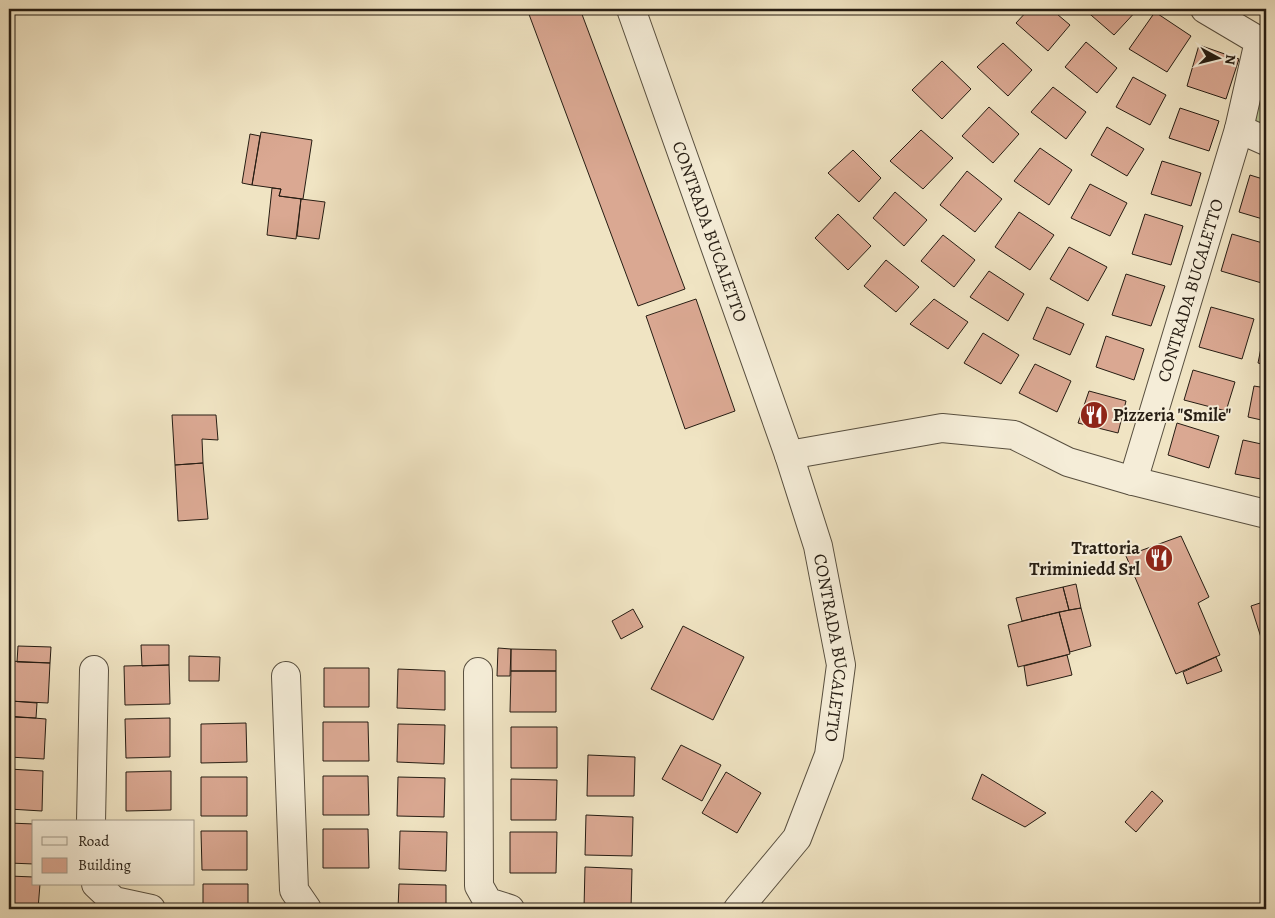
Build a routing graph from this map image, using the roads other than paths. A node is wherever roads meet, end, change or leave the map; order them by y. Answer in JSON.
{"nodes":[{"id":1,"x":631,"y":9,"type":"edge"},
{"id":2,"x":1205,"y":9,"type":"edge"},
{"id":3,"x":1238,"y":129,"type":"junction"},
{"id":4,"x":1266,"y":141,"type":"edge"},
{"id":5,"x":788,"y":455,"type":"junction"},
{"id":6,"x":1133,"y":481,"type":"junction"},
{"id":7,"x":1266,"y":514,"type":"edge"},
{"id":8,"x":94,"y":670,"type":"dead end"},
{"id":9,"x":478,"y":672,"type":"dead end"},
{"id":10,"x":286,"y":676,"type":"dead end"},
{"id":11,"x":91,"y":820,"type":"edge"},
{"id":12,"x":98,"y":886,"type":"edge"},
{"id":13,"x":151,"y":909,"type":"edge"},
{"id":14,"x":307,"y":909,"type":"edge"},
{"id":15,"x":510,"y":909,"type":"edge"},
{"id":16,"x":738,"y":909,"type":"edge"}],
"edges":[{"from":1,"to":5,"type":"street","name":"CONTRADA BUCALETTO"},
{"from":2,"to":3,"type":"street","name":"CONTRADA BUCALETTO"},
{"from":3,"to":4,"type":"street"},
{"from":3,"to":6,"type":"street","name":"CONTRADA BUCALETTO"},
{"from":5,"to":6,"type":"street"},
{"from":5,"to":16,"type":"street","name":"CONTRADA BUCALETTO"},
{"from":6,"to":7,"type":"street"},
{"from":8,"to":11,"type":"street"},
{"from":9,"to":15,"type":"street"},
{"from":10,"to":14,"type":"street"},
{"from":12,"to":13,"type":"street"}]}
